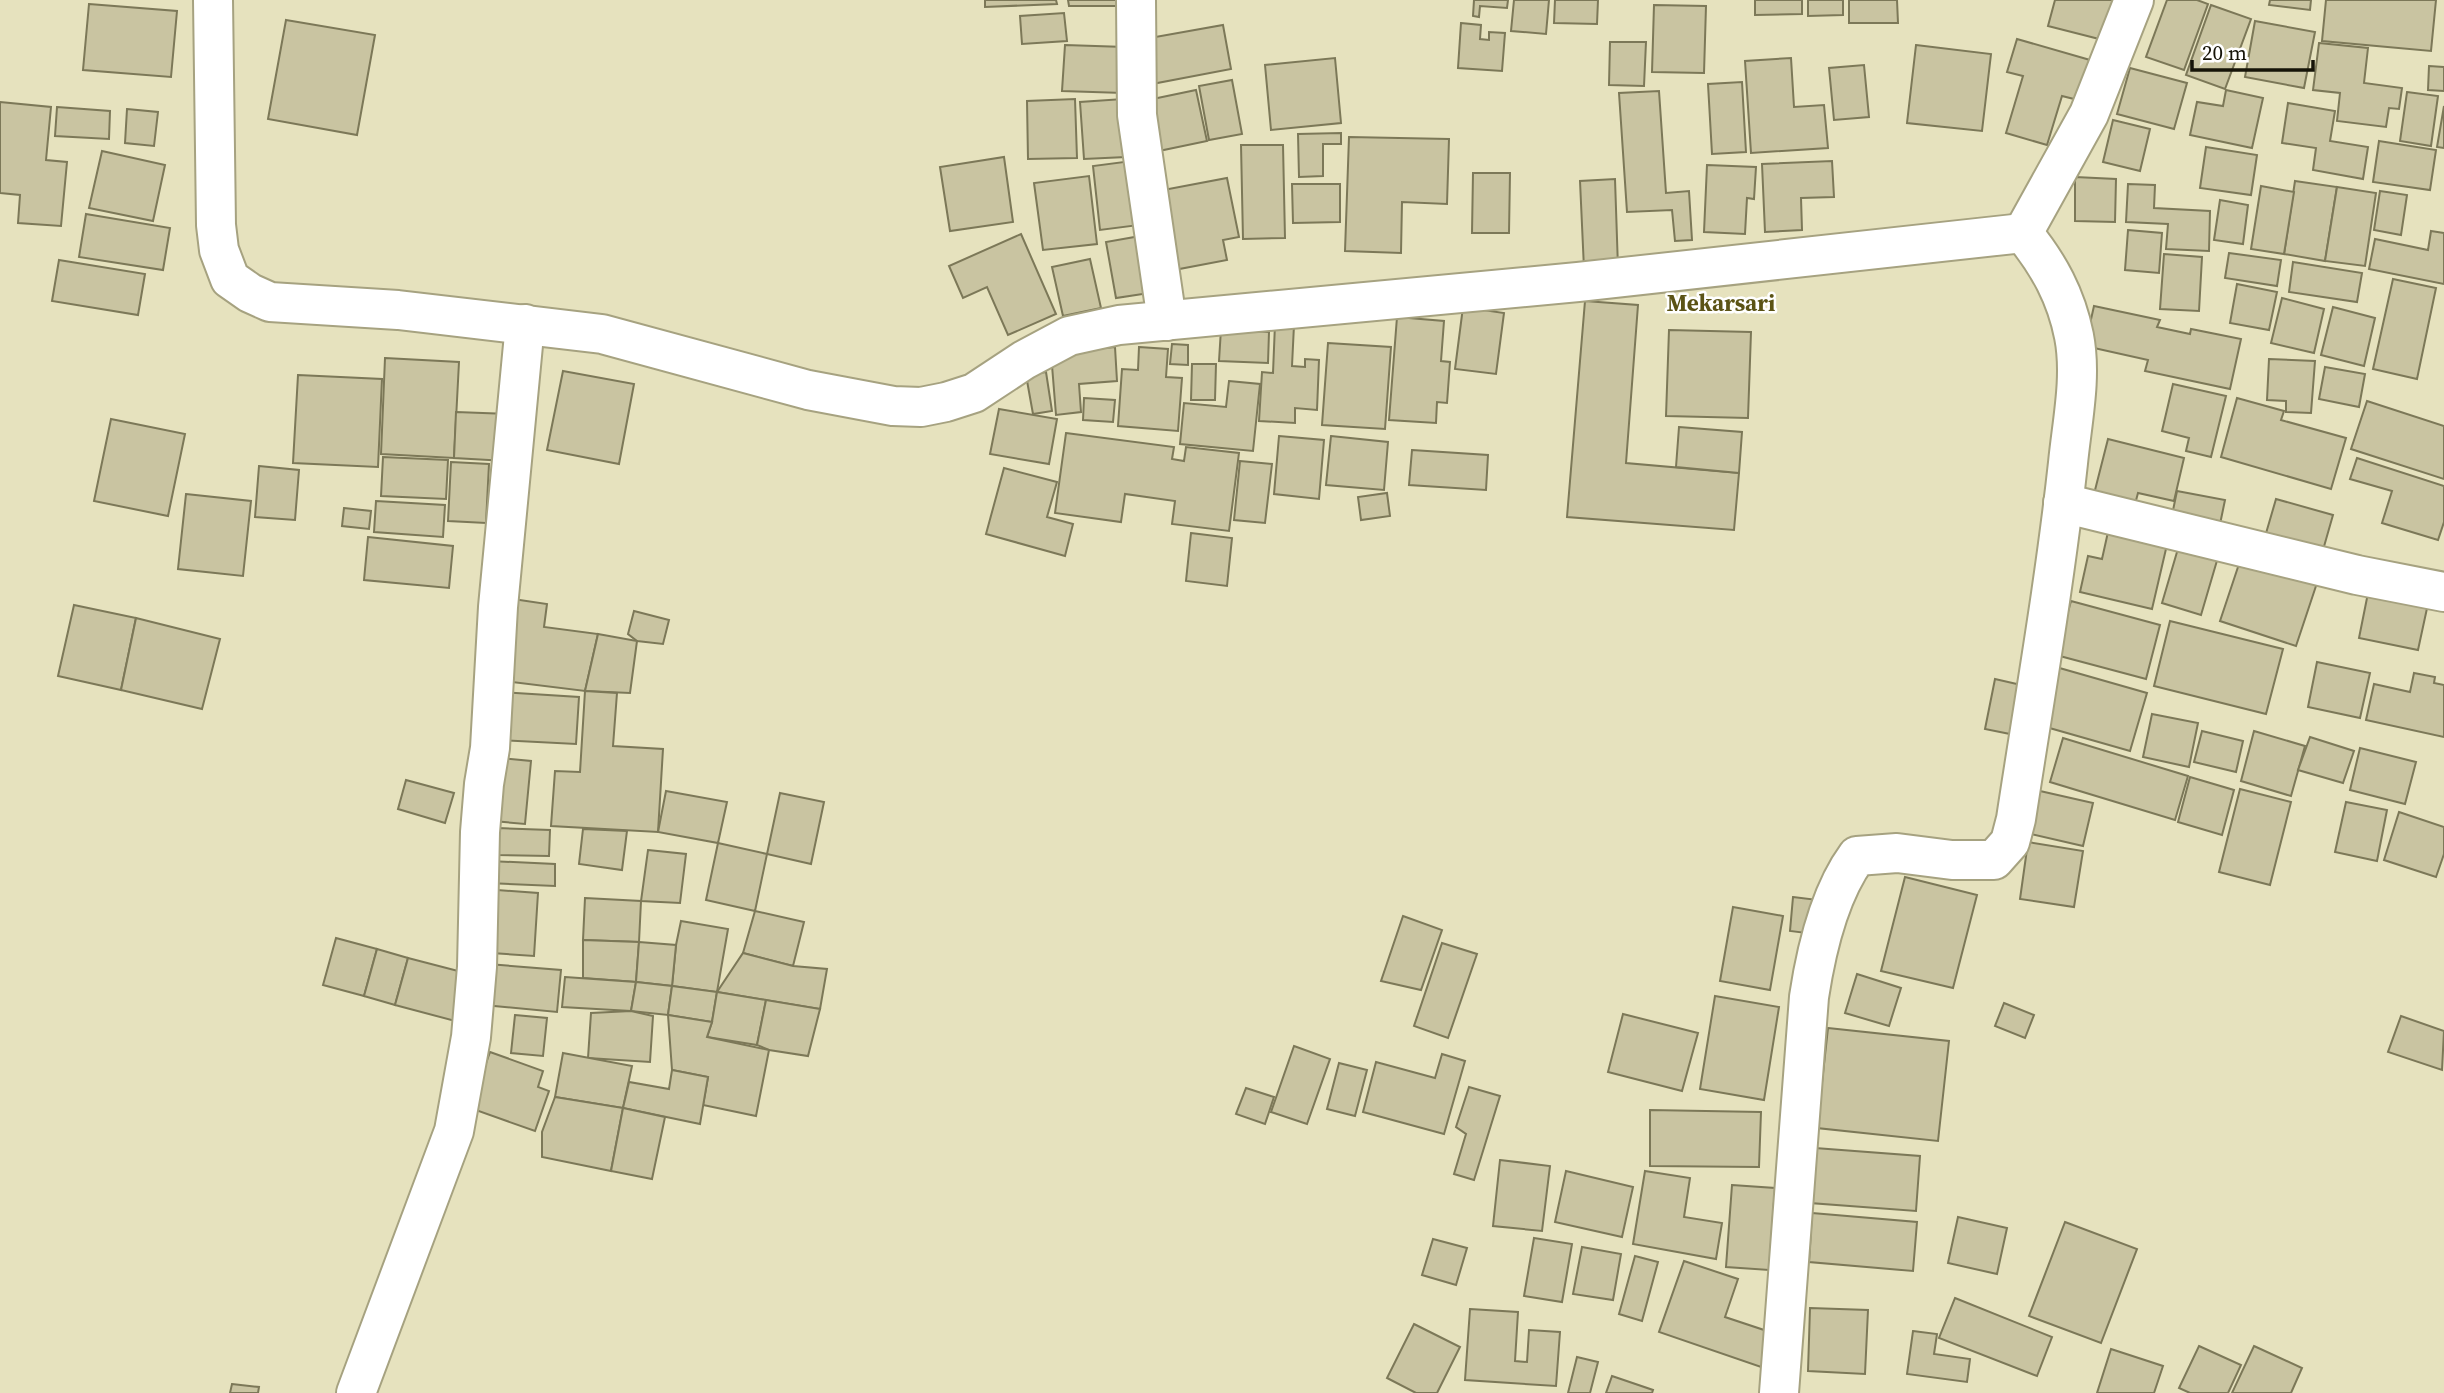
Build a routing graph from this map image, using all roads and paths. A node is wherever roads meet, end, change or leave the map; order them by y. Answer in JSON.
{"nodes":[{"id":1,"x":213,"y":0,"type":"edge"},
{"id":2,"x":1136,"y":0,"type":"edge"},
{"id":3,"x":2134,"y":0,"type":"edge"},
{"id":4,"x":2023,"y":233,"type":"junction"},
{"id":5,"x":1167,"y":321,"type":"junction"},
{"id":6,"x":525,"y":324,"type":"junction"},
{"id":7,"x":2063,"y":503,"type":"junction"},
{"id":8,"x":2444,"y":592,"type":"edge"},
{"id":9,"x":359,"y":1392,"type":"edge"},
{"id":10,"x":1779,"y":1393,"type":"edge"}],
"edges":[{"from":1,"to":6,"type":"street"},
{"from":2,"to":5,"type":"street"},
{"from":3,"to":4,"type":"street"},
{"from":4,"to":5,"type":"street"},
{"from":4,"to":7,"type":"street"},
{"from":5,"to":6,"type":"street"},
{"from":6,"to":9,"type":"street"},
{"from":7,"to":8,"type":"street"},
{"from":7,"to":10,"type":"street"}]}
